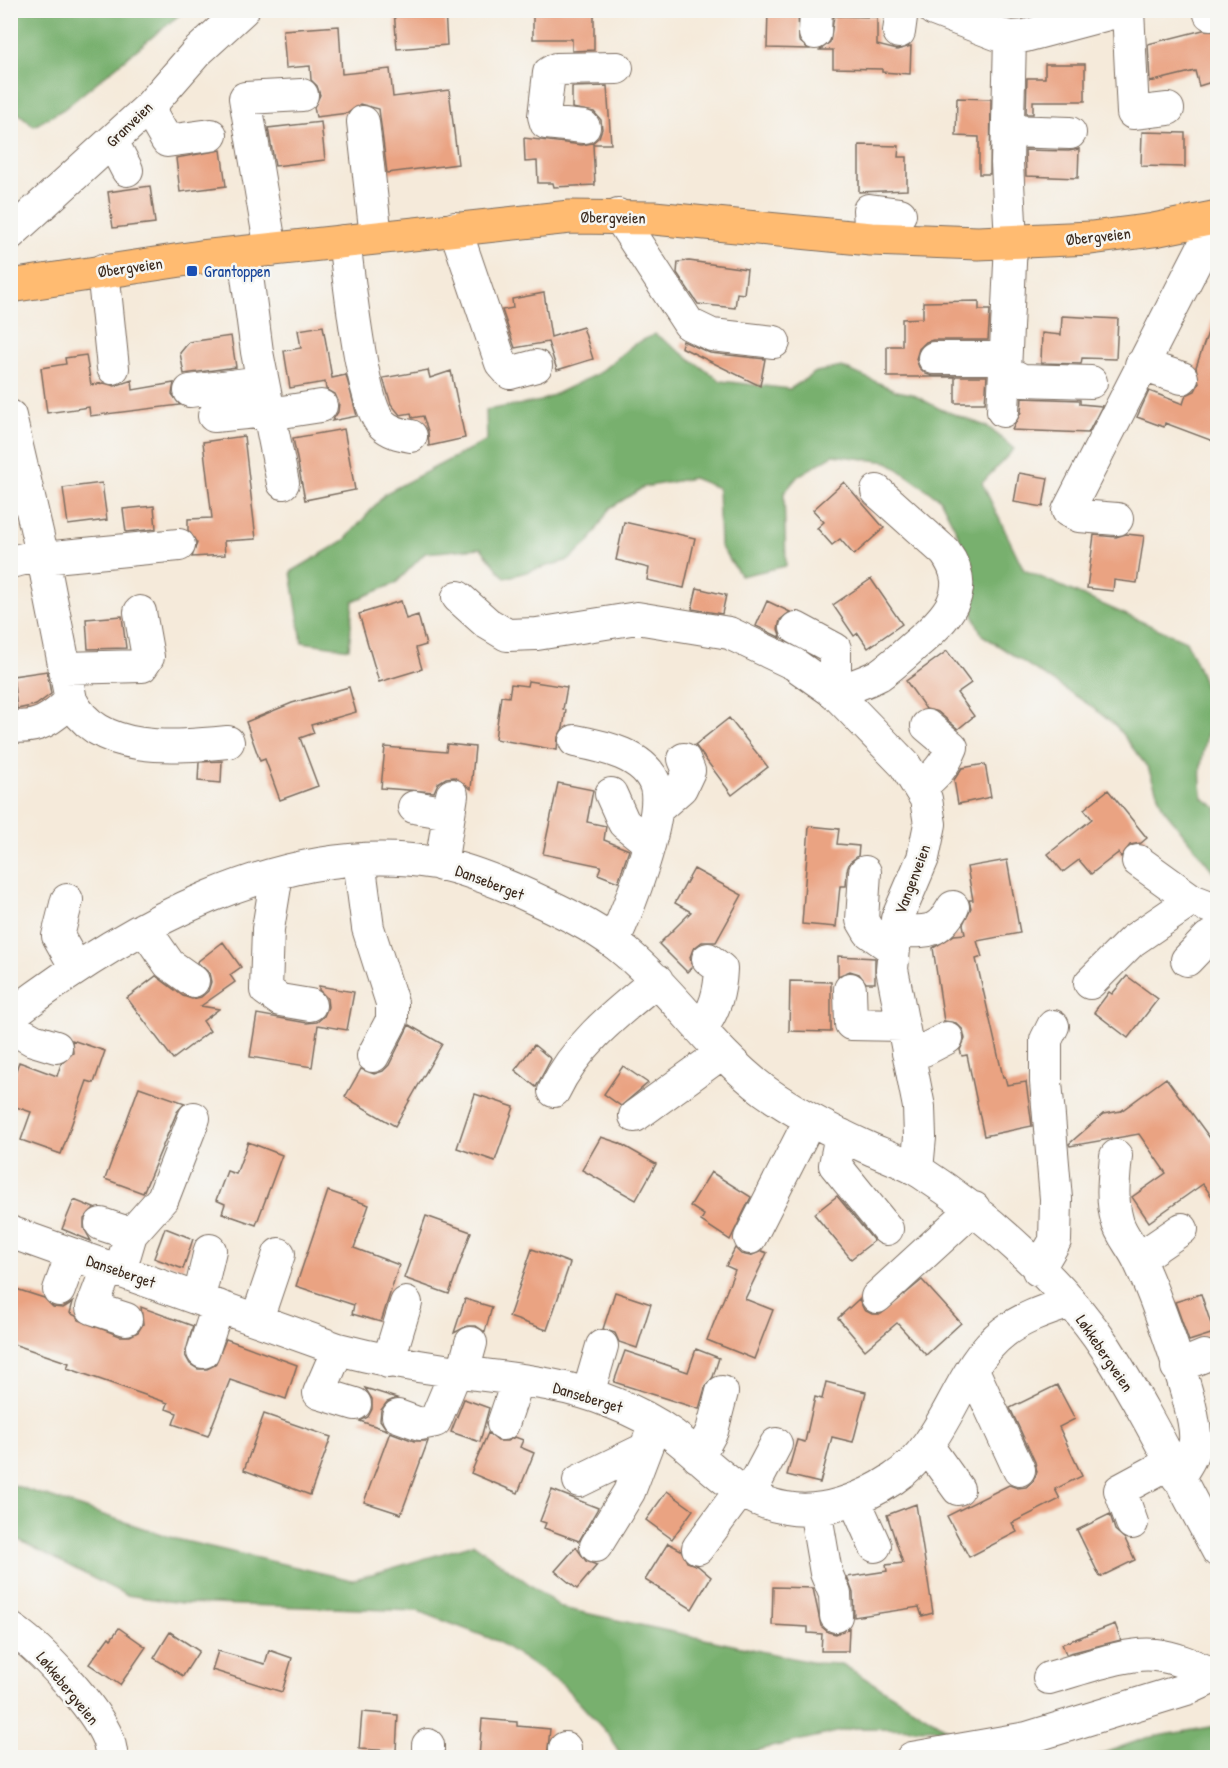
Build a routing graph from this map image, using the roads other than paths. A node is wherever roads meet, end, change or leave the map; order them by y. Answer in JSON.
{"nodes":[{"id":1,"x":243,"y":10,"type":"edge"},
{"id":2,"x":934,"y":10,"type":"edge"},
{"id":3,"x":1123,"y":10,"type":"edge"},
{"id":4,"x":1128,"y":10,"type":"edge"},
{"id":5,"x":1018,"y":36,"type":"junction"},
{"id":6,"x":1029,"y":67,"type":"dead end"},
{"id":7,"x":617,"y":68,"type":"dead end"},
{"id":8,"x":302,"y":95,"type":"dead end"},
{"id":9,"x":148,"y":108,"type":"junction"},
{"id":10,"x":1168,"y":109,"type":"dead end"},
{"id":11,"x":363,"y":122,"type":"dead end"},
{"id":12,"x":584,"y":127,"type":"dead end"},
{"id":13,"x":1009,"y":131,"type":"junction"},
{"id":14,"x":1070,"y":133,"type":"dead end"},
{"id":15,"x":211,"y":135,"type":"dead end"},
{"id":16,"x":112,"y":141,"type":"junction"},
{"id":17,"x":127,"y":170,"type":"dead end"},
{"id":18,"x":900,"y":214,"type":"dead end"},
{"id":19,"x":618,"y":216,"type":"junction"},
{"id":20,"x":1218,"y":218,"type":"edge"},
{"id":21,"x":455,"y":228,"type":"junction"},
{"id":22,"x":10,"y":234,"type":"edge"},
{"id":23,"x":360,"y":239,"type":"junction"},
{"id":24,"x":871,"y":239,"type":"junction"},
{"id":25,"x":1011,"y":242,"type":"junction"},
{"id":26,"x":257,"y":251,"type":"junction"},
{"id":27,"x":103,"y":270,"type":"junction"},
{"id":28,"x":10,"y":286,"type":"edge"},
{"id":29,"x":774,"y":342,"type":"dead end"},
{"id":30,"x":934,"y":358,"type":"dead end"},
{"id":31,"x":1004,"y":364,"type":"junction"},
{"id":32,"x":1141,"y":365,"type":"junction"},
{"id":33,"x":536,"y":366,"type":"dead end"},
{"id":34,"x":112,"y":368,"type":"dead end"},
{"id":35,"x":1182,"y":378,"type":"dead end"},
{"id":36,"x":1090,"y":382,"type":"dead end"},
{"id":37,"x":190,"y":391,"type":"dead end"},
{"id":38,"x":267,"y":402,"type":"junction"},
{"id":39,"x":321,"y":406,"type":"dead end"},
{"id":40,"x":1003,"y":411,"type":"dead end"},
{"id":41,"x":10,"y":416,"type":"edge"},
{"id":42,"x":214,"y":416,"type":"dead end"},
{"id":43,"x":411,"y":436,"type":"dead end"},
{"id":44,"x":282,"y":483,"type":"dead end"},
{"id":45,"x":877,"y":491,"type":"dead end"},
{"id":46,"x":1117,"y":519,"type":"dead end"},
{"id":47,"x":179,"y":545,"type":"dead end"},
{"id":48,"x":42,"y":556,"type":"junction"},
{"id":49,"x":10,"y":562,"type":"edge"},
{"id":50,"x":458,"y":597,"type":"dead end"},
{"id":51,"x":140,"y":612,"type":"dead end"},
{"id":52,"x":796,"y":628,"type":"dead end"},
{"id":53,"x":65,"y":668,"type":"junction"},
{"id":54,"x":836,"y":693,"type":"junction"},
{"id":55,"x":79,"y":713,"type":"junction"},
{"id":56,"x":10,"y":726,"type":"edge"},
{"id":57,"x":927,"y":726,"type":"dead end"},
{"id":58,"x":575,"y":741,"type":"dead end"},
{"id":59,"x":228,"y":742,"type":"dead end"},
{"id":60,"x":684,"y":759,"type":"dead end"},
{"id":61,"x":920,"y":787,"type":"junction"},
{"id":62,"x":611,"y":794,"type":"dead end"},
{"id":63,"x":414,"y":807,"type":"dead end"},
{"id":64,"x":657,"y":809,"type":"junction"},
{"id":65,"x":648,"y":843,"type":"junction"},
{"id":66,"x":359,"y":860,"type":"junction"},
{"id":67,"x":1138,"y":861,"type":"dead end"},
{"id":68,"x":441,"y":865,"type":"junction"},
{"id":69,"x":865,"y":872,"type":"dead end"},
{"id":70,"x":277,"y":874,"type":"junction"},
{"id":71,"x":67,"y":900,"type":"dead end"},
{"id":72,"x":1205,"y":905,"type":"edge"},
{"id":73,"x":953,"y":907,"type":"dead end"},
{"id":74,"x":144,"y":928,"type":"junction"},
{"id":75,"x":1218,"y":934,"type":"edge"},
{"id":76,"x":894,"y":940,"type":"junction"},
{"id":77,"x":613,"y":942,"type":"junction"},
{"id":78,"x":708,"y":959,"type":"dead end"},
{"id":79,"x":1187,"y":960,"type":"dead end"},
{"id":80,"x":76,"y":968,"type":"junction"},
{"id":81,"x":657,"y":980,"type":"junction"},
{"id":82,"x":193,"y":981,"type":"dead end"},
{"id":83,"x":1089,"y":983,"type":"dead end"},
{"id":84,"x":850,"y":989,"type":"dead end"},
{"id":85,"x":310,"y":1005,"type":"dead end"},
{"id":86,"x":10,"y":1016,"type":"edge"},
{"id":87,"x":1053,"y":1026,"type":"dead end"},
{"id":88,"x":10,"y":1027,"type":"edge"},
{"id":89,"x":701,"y":1029,"type":"junction"},
{"id":90,"x":947,"y":1038,"type":"dead end"},
{"id":91,"x":905,"y":1039,"type":"junction"},
{"id":92,"x":56,"y":1047,"type":"dead end"},
{"id":93,"x":722,"y":1053,"type":"junction"},
{"id":94,"x":372,"y":1056,"type":"dead end"},
{"id":95,"x":554,"y":1091,"type":"dead end"},
{"id":96,"x":635,"y":1116,"type":"dead end"},
{"id":97,"x":194,"y":1118,"type":"dead end"},
{"id":98,"x":810,"y":1120,"type":"junction"},
{"id":99,"x":841,"y":1135,"type":"junction"},
{"id":100,"x":1116,"y":1156,"type":"dead end"},
{"id":101,"x":917,"y":1170,"type":"junction"},
{"id":102,"x":974,"y":1208,"type":"junction"},
{"id":103,"x":101,"y":1224,"type":"dead end"},
{"id":104,"x":887,"y":1229,"type":"dead end"},
{"id":105,"x":1182,"y":1229,"type":"dead end"},
{"id":106,"x":10,"y":1232,"type":"edge"},
{"id":107,"x":131,"y":1234,"type":"junction"},
{"id":108,"x":750,"y":1238,"type":"dead end"},
{"id":109,"x":210,"y":1250,"type":"dead end"},
{"id":110,"x":72,"y":1254,"type":"junction"},
{"id":111,"x":279,"y":1254,"type":"dead end"},
{"id":112,"x":1138,"y":1259,"type":"junction"},
{"id":113,"x":114,"y":1269,"type":"junction"},
{"id":114,"x":1038,"y":1270,"type":"junction"},
{"id":115,"x":59,"y":1290,"type":"dead end"},
{"id":116,"x":877,"y":1297,"type":"dead end"},
{"id":117,"x":209,"y":1302,"type":"junction"},
{"id":118,"x":1070,"y":1302,"type":"junction"},
{"id":119,"x":406,"y":1303,"type":"dead end"},
{"id":120,"x":126,"y":1319,"type":"dead end"},
{"id":121,"x":257,"y":1319,"type":"junction"},
{"id":122,"x":471,"y":1343,"type":"dead end"},
{"id":123,"x":602,"y":1346,"type":"dead end"},
{"id":124,"x":338,"y":1349,"type":"junction"},
{"id":125,"x":203,"y":1352,"type":"dead end"},
{"id":126,"x":388,"y":1362,"type":"junction"},
{"id":127,"x":974,"y":1370,"type":"junction"},
{"id":128,"x":460,"y":1372,"type":"junction"},
{"id":129,"x":518,"y":1380,"type":"junction"},
{"id":130,"x":722,"y":1392,"type":"dead end"},
{"id":131,"x":588,"y":1394,"type":"junction"},
{"id":132,"x":355,"y":1404,"type":"dead end"},
{"id":133,"x":398,"y":1416,"type":"dead end"},
{"id":134,"x":503,"y":1424,"type":"dead end"},
{"id":135,"x":650,"y":1436,"type":"junction"},
{"id":136,"x":776,"y":1444,"type":"dead end"},
{"id":137,"x":928,"y":1448,"type":"junction"},
{"id":138,"x":698,"y":1457,"type":"junction"},
{"id":139,"x":1019,"y":1470,"type":"dead end"},
{"id":140,"x":1174,"y":1471,"type":"junction"},
{"id":141,"x":579,"y":1481,"type":"dead end"},
{"id":142,"x":958,"y":1489,"type":"dead end"},
{"id":143,"x":744,"y":1493,"type":"junction"},
{"id":144,"x":854,"y":1499,"type":"junction"},
{"id":145,"x":815,"y":1509,"type":"junction"},
{"id":146,"x":1132,"y":1523,"type":"dead end"},
{"id":147,"x":1216,"y":1545,"type":"edge"},
{"id":148,"x":596,"y":1546,"type":"dead end"},
{"id":149,"x":875,"y":1546,"type":"dead end"},
{"id":150,"x":698,"y":1548,"type":"dead end"},
{"id":151,"x":836,"y":1616,"type":"dead end"},
{"id":152,"x":10,"y":1628,"type":"edge"},
{"id":153,"x":1217,"y":1676,"type":"edge"},
{"id":154,"x":1049,"y":1678,"type":"dead end"},
{"id":155,"x":112,"y":1758,"type":"edge"},
{"id":156,"x":912,"y":1758,"type":"edge"}],
"edges":[{"from":1,"to":9,"type":"street","name":"Granveien"},
{"from":2,"to":5,"type":"street"},
{"from":3,"to":5,"type":"street"},
{"from":4,"to":10,"type":"street"},
{"from":5,"to":6,"type":"street"},
{"from":5,"to":13,"type":"street"},
{"from":7,"to":12,"type":"street"},
{"from":8,"to":26,"type":"street"},
{"from":9,"to":15,"type":"street"},
{"from":9,"to":16,"type":"street","name":"Granveien"},
{"from":11,"to":23,"type":"street"},
{"from":13,"to":14,"type":"street"},
{"from":13,"to":25,"type":"street"},
{"from":16,"to":17,"type":"street"},
{"from":16,"to":22,"type":"street","name":"Granveien"},
{"from":18,"to":24,"type":"street"},
{"from":19,"to":21,"type":"main road","name":"Øbergveien"},
{"from":19,"to":24,"type":"main road","name":"Øbergveien"},
{"from":19,"to":29,"type":"street"},
{"from":20,"to":25,"type":"main road","name":"Øbergveien"},
{"from":20,"to":32,"type":"street"},
{"from":21,"to":23,"type":"main road","name":"Øbergveien"},
{"from":21,"to":33,"type":"street"},
{"from":23,"to":26,"type":"main road","name":"Øbergveien"},
{"from":23,"to":43,"type":"street"},
{"from":24,"to":25,"type":"main road","name":"Øbergveien"},
{"from":25,"to":31,"type":"street"},
{"from":26,"to":27,"type":"main road","name":"Øbergveien"},
{"from":26,"to":38,"type":"street"},
{"from":27,"to":28,"type":"main road","name":"Øbergveien"},
{"from":27,"to":34,"type":"street"},
{"from":30,"to":31,"type":"street"},
{"from":31,"to":36,"type":"street"},
{"from":31,"to":40,"type":"street"},
{"from":32,"to":35,"type":"street"},
{"from":32,"to":46,"type":"street"},
{"from":37,"to":38,"type":"street"},
{"from":38,"to":39,"type":"street"},
{"from":38,"to":42,"type":"street"},
{"from":38,"to":44,"type":"street"},
{"from":41,"to":48,"type":"street"},
{"from":45,"to":54,"type":"street"},
{"from":47,"to":48,"type":"street"},
{"from":48,"to":49,"type":"street"},
{"from":48,"to":53,"type":"street"},
{"from":50,"to":54,"type":"street","name":"Vangenveien"},
{"from":51,"to":53,"type":"street"},
{"from":52,"to":54,"type":"street"},
{"from":53,"to":55,"type":"street"},
{"from":54,"to":61,"type":"street","name":"Vangenveien"},
{"from":55,"to":56,"type":"street"},
{"from":55,"to":59,"type":"street"},
{"from":57,"to":61,"type":"street"},
{"from":58,"to":64,"type":"street"},
{"from":60,"to":64,"type":"street"},
{"from":61,"to":76,"type":"street","name":"Vangenveien"},
{"from":62,"to":65,"type":"street"},
{"from":63,"to":68,"type":"street"},
{"from":64,"to":65,"type":"street"},
{"from":65,"to":77,"type":"street"},
{"from":66,"to":68,"type":"street","name":"Danseberget"},
{"from":66,"to":70,"type":"street","name":"Danseberget"},
{"from":66,"to":94,"type":"street"},
{"from":67,"to":72,"type":"street"},
{"from":68,"to":77,"type":"street","name":"Danseberget"},
{"from":69,"to":76,"type":"street"},
{"from":70,"to":74,"type":"street","name":"Danseberget"},
{"from":70,"to":85,"type":"street"},
{"from":71,"to":80,"type":"street"},
{"from":72,"to":83,"type":"street"},
{"from":73,"to":76,"type":"street"},
{"from":74,"to":80,"type":"street","name":"Danseberget"},
{"from":74,"to":82,"type":"street"},
{"from":75,"to":79,"type":"street"},
{"from":76,"to":91,"type":"street","name":"Vangenveien"},
{"from":77,"to":81,"type":"street","name":"Danseberget"},
{"from":78,"to":89,"type":"street"},
{"from":80,"to":86,"type":"street","name":"Danseberget"},
{"from":81,"to":89,"type":"street","name":"Danseberget"},
{"from":81,"to":95,"type":"street"},
{"from":84,"to":91,"type":"street"},
{"from":87,"to":114,"type":"street"},
{"from":88,"to":92,"type":"street"},
{"from":89,"to":93,"type":"street","name":"Danseberget"},
{"from":90,"to":91,"type":"street"},
{"from":91,"to":101,"type":"street","name":"Vangenveien"},
{"from":93,"to":96,"type":"street"},
{"from":93,"to":98,"type":"street","name":"Danseberget"},
{"from":97,"to":107,"type":"street"},
{"from":98,"to":99,"type":"street","name":"Danseberget"},
{"from":98,"to":108,"type":"street"},
{"from":99,"to":101,"type":"street","name":"Danseberget"},
{"from":99,"to":104,"type":"street"},
{"from":100,"to":112,"type":"street"},
{"from":101,"to":102,"type":"street","name":"Løkkebergveien"},
{"from":102,"to":114,"type":"street","name":"Løkkebergveien"},
{"from":102,"to":116,"type":"street"},
{"from":103,"to":107,"type":"street"},
{"from":105,"to":112,"type":"street"},
{"from":106,"to":110,"type":"street","name":"Danseberget"},
{"from":107,"to":113,"type":"street"},
{"from":109,"to":117,"type":"street"},
{"from":110,"to":113,"type":"street","name":"Danseberget"},
{"from":110,"to":115,"type":"street"},
{"from":111,"to":121,"type":"street"},
{"from":112,"to":140,"type":"street"},
{"from":113,"to":117,"type":"street","name":"Danseberget"},
{"from":113,"to":120,"type":"street"},
{"from":114,"to":118,"type":"street","name":"Løkkebergveien"},
{"from":117,"to":121,"type":"street","name":"Danseberget"},
{"from":117,"to":125,"type":"street"},
{"from":118,"to":127,"type":"street","name":"Danseberget"},
{"from":118,"to":140,"type":"street","name":"Løkkebergveien"},
{"from":119,"to":126,"type":"street"},
{"from":121,"to":124,"type":"street","name":"Danseberget"},
{"from":122,"to":128,"type":"street"},
{"from":123,"to":131,"type":"street"},
{"from":124,"to":126,"type":"street","name":"Danseberget"},
{"from":124,"to":132,"type":"street"},
{"from":126,"to":128,"type":"street","name":"Danseberget"},
{"from":127,"to":137,"type":"street","name":"Danseberget"},
{"from":127,"to":139,"type":"street"},
{"from":128,"to":129,"type":"street","name":"Danseberget"},
{"from":128,"to":133,"type":"street"},
{"from":129,"to":131,"type":"street","name":"Danseberget"},
{"from":129,"to":134,"type":"street"},
{"from":130,"to":138,"type":"street"},
{"from":131,"to":135,"type":"street","name":"Danseberget"},
{"from":135,"to":138,"type":"street","name":"Danseberget"},
{"from":135,"to":141,"type":"street"},
{"from":135,"to":148,"type":"street"},
{"from":136,"to":143,"type":"street"},
{"from":137,"to":142,"type":"street"},
{"from":137,"to":144,"type":"street","name":"Danseberget"},
{"from":138,"to":143,"type":"street","name":"Danseberget"},
{"from":140,"to":146,"type":"street"},
{"from":140,"to":147,"type":"street","name":"Løkkebergveien"},
{"from":143,"to":145,"type":"street","name":"Danseberget"},
{"from":143,"to":150,"type":"street"},
{"from":144,"to":145,"type":"street","name":"Danseberget"},
{"from":144,"to":149,"type":"street"},
{"from":145,"to":151,"type":"street"},
{"from":152,"to":155,"type":"street","name":"Løkkebergveien"},
{"from":153,"to":154,"type":"street"},
{"from":153,"to":156,"type":"street"}]}
